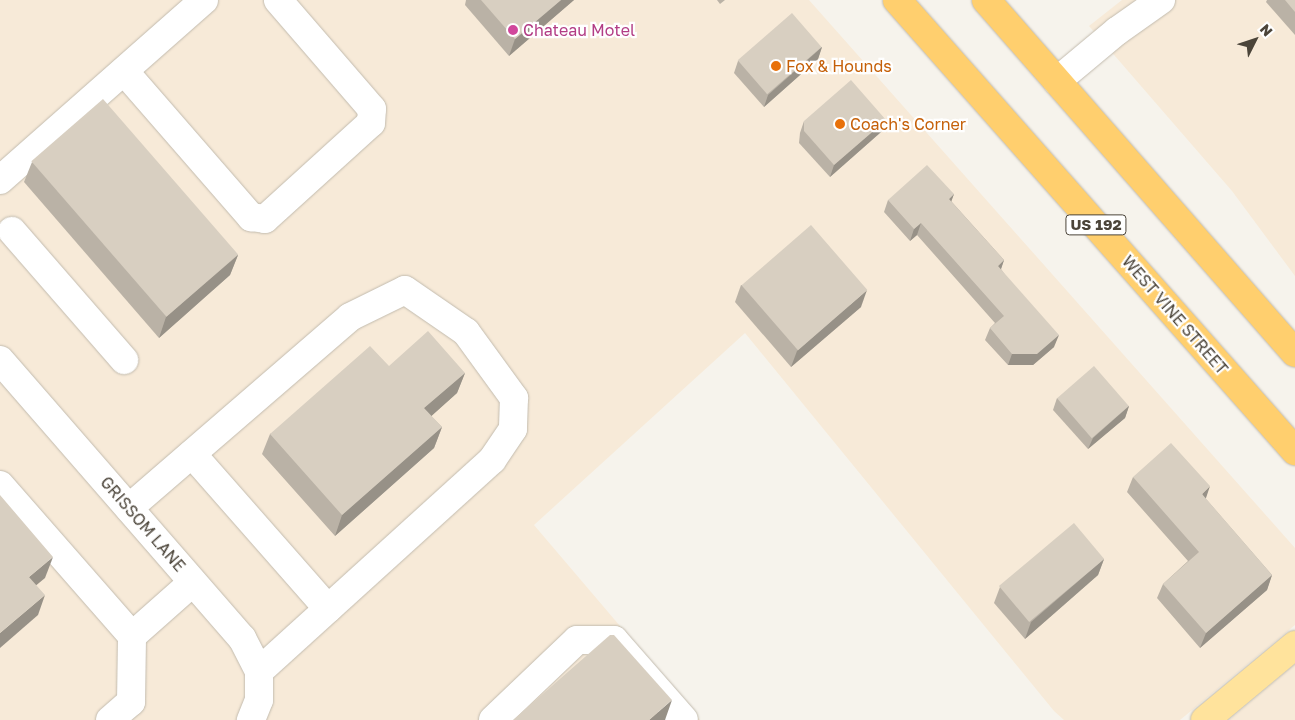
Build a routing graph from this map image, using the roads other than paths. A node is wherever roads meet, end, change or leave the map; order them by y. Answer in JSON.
{"nodes":[{"id":1,"x":204,"y":0,"type":"edge"},
{"id":2,"x":278,"y":0,"type":"edge"},
{"id":3,"x":897,"y":0,"type":"edge"},
{"id":4,"x":986,"y":0,"type":"edge"},
{"id":5,"x":1160,"y":0,"type":"edge"},
{"id":6,"x":124,"y":71,"type":"junction"},
{"id":7,"x":1057,"y":81,"type":"junction"},
{"id":8,"x":0,"y":180,"type":"edge"},
{"id":9,"x":4,"y":230,"type":"edge"},
{"id":10,"x":1295,"y":353,"type":"edge"},
{"id":11,"x":0,"y":360,"type":"edge"},
{"id":12,"x":124,"y":360,"type":"dead end"},
{"id":13,"x":1295,"y":451,"type":"edge"},
{"id":14,"x":192,"y":454,"type":"junction"},
{"id":15,"x":0,"y":485,"type":"edge"},
{"id":16,"x":129,"y":508,"type":"junction"},
{"id":17,"x":193,"y":582,"type":"junction"},
{"id":18,"x":328,"y":609,"type":"junction"},
{"id":19,"x":132,"y":636,"type":"junction"},
{"id":20,"x":1295,"y":645,"type":"edge"},
{"id":21,"x":259,"y":671,"type":"junction"},
{"id":22,"x":255,"y":710,"type":"edge"},
{"id":23,"x":110,"y":720,"type":"edge"},
{"id":24,"x":494,"y":720,"type":"edge"},
{"id":25,"x":684,"y":720,"type":"edge"},
{"id":26,"x":1205,"y":720,"type":"edge"}],
"edges":[{"from":1,"to":6,"type":"street"},
{"from":2,"to":6,"type":"street"},
{"from":3,"to":13,"type":"highway","name":"WEST VINE STREET","number":"US 192"},
{"from":4,"to":7,"type":"highway"},
{"from":5,"to":7,"type":"street"},
{"from":6,"to":8,"type":"street"},
{"from":7,"to":10,"type":"highway"},
{"from":9,"to":12,"type":"street"},
{"from":11,"to":16,"type":"street","name":"GRISSOM LANE"},
{"from":14,"to":16,"type":"street"},
{"from":14,"to":18,"type":"street"},
{"from":14,"to":18,"type":"street"},
{"from":15,"to":19,"type":"street"},
{"from":16,"to":17,"type":"street","name":"GRISSOM LANE"},
{"from":17,"to":19,"type":"street"},
{"from":17,"to":21,"type":"street","name":"GRISSOM LANE"},
{"from":18,"to":21,"type":"street"},
{"from":19,"to":23,"type":"street"},
{"from":20,"to":26,"type":"main road"},
{"from":21,"to":22,"type":"street","name":"GRISSOM LANE"},
{"from":24,"to":25,"type":"street"}]}
